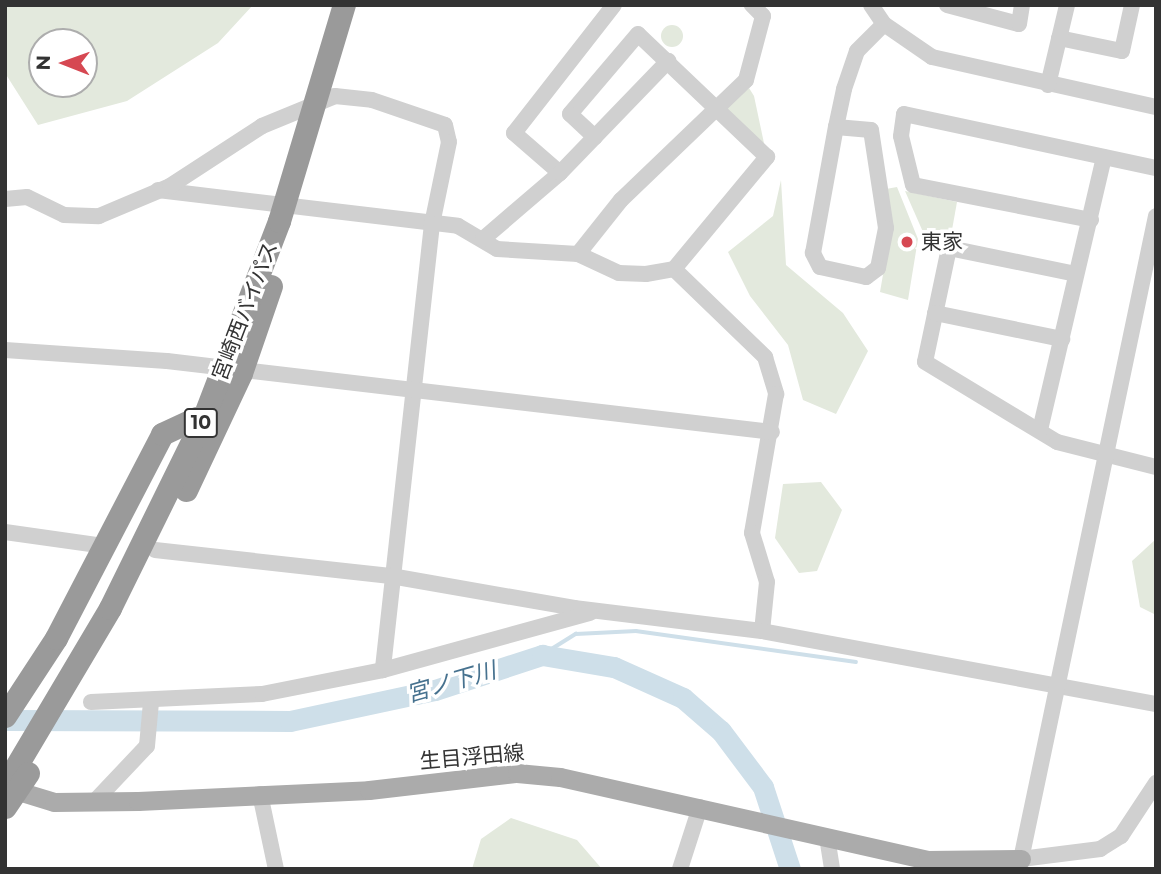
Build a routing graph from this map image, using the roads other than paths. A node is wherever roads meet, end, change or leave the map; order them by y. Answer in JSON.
{"nodes":[{"id":1,"x":338,"y":5,"type":"edge"},
{"id":2,"x":344,"y":5,"type":"edge"},
{"id":3,"x":614,"y":5,"type":"edge"},
{"id":4,"x":752,"y":5,"type":"edge"},
{"id":5,"x":871,"y":5,"type":"edge"},
{"id":6,"x":947,"y":5,"type":"edge"},
{"id":7,"x":1022,"y":5,"type":"edge"},
{"id":8,"x":1067,"y":5,"type":"edge"},
{"id":9,"x":1132,"y":5,"type":"edge"},
{"id":10,"x":884,"y":24,"type":"junction"},
{"id":11,"x":335,"y":35,"type":"junction"},
{"id":12,"x":1059,"y":38,"type":"junction"},
{"id":13,"x":668,"y":61,"type":"junction"},
{"id":14,"x":1048,"y":85,"type":"junction"},
{"id":15,"x":320,"y":96,"type":"junction"},
{"id":16,"x":1156,"y":107,"type":"edge"},
{"id":17,"x":716,"y":108,"type":"junction"},
{"id":18,"x":836,"y":127,"type":"junction"},
{"id":19,"x":595,"y":137,"type":"junction"},
{"id":20,"x":1104,"y":157,"type":"junction"},
{"id":21,"x":1156,"y":168,"type":"edge"},
{"id":22,"x":560,"y":173,"type":"junction"},
{"id":23,"x":158,"y":190,"type":"junction"},
{"id":24,"x":5,"y":199,"type":"edge"},
{"id":25,"x":1156,"y":216,"type":"edge"},
{"id":26,"x":1091,"y":220,"type":"junction"},
{"id":27,"x":432,"y":223,"type":"junction"},
{"id":28,"x":483,"y":239,"type":"junction"},
{"id":29,"x":578,"y":254,"type":"junction"},
{"id":30,"x":674,"y":269,"type":"junction"},
{"id":31,"x":1076,"y":274,"type":"junction"},
{"id":32,"x":935,"y":313,"type":"junction"},
{"id":33,"x":1062,"y":339,"type":"junction"},
{"id":34,"x":5,"y":350,"type":"edge"},
{"id":35,"x":413,"y":391,"type":"junction"},
{"id":36,"x":197,"y":418,"type":"junction"},
{"id":37,"x":1040,"y":430,"type":"junction"},
{"id":38,"x":772,"y":432,"type":"junction"},
{"id":39,"x":1104,"y":458,"type":"junction"},
{"id":40,"x":1156,"y":467,"type":"edge"},
{"id":41,"x":5,"y":533,"type":"edge"},
{"id":42,"x":105,"y":546,"type":"junction"},
{"id":43,"x":155,"y":550,"type":"junction"},
{"id":44,"x":391,"y":576,"type":"junction"},
{"id":45,"x":599,"y":611,"type":"junction"},
{"id":46,"x":762,"y":631,"type":"junction"},
{"id":47,"x":383,"y":670,"type":"junction"},
{"id":48,"x":1055,"y":683,"type":"junction"},
{"id":49,"x":1156,"y":704,"type":"edge"},
{"id":50,"x":80,"y":705,"type":"junction"},
{"id":51,"x":151,"y":707,"type":"junction"},
{"id":52,"x":9,"y":710,"type":"edge"},
{"id":53,"x":1156,"y":783,"type":"edge"},
{"id":54,"x":8,"y":788,"type":"edge"},
{"id":55,"x":260,"y":794,"type":"junction"},
{"id":56,"x":94,"y":802,"type":"junction"},
{"id":57,"x":700,"y":807,"type":"junction"},
{"id":58,"x":827,"y":837,"type":"junction"},
{"id":59,"x":1060,"y":863,"type":"edge"},
{"id":60,"x":1020,"y":864,"type":"edge"},
{"id":61,"x":276,"y":869,"type":"edge"},
{"id":62,"x":680,"y":869,"type":"edge"},
{"id":63,"x":832,"y":869,"type":"edge"}],
"edges":[{"from":1,"to":11,"type":"highway","name":"宮崎西バイパス","number":"10"},
{"from":2,"to":11,"type":"highway","name":"宮崎西バイパス","number":"10"},
{"from":3,"to":22,"type":"street"},
{"from":4,"to":17,"type":"street"},
{"from":5,"to":10,"type":"street"},
{"from":6,"to":7,"type":"street"},
{"from":8,"to":12,"type":"street"},
{"from":9,"to":12,"type":"street"},
{"from":10,"to":14,"type":"street"},
{"from":10,"to":18,"type":"street"},
{"from":11,"to":15,"type":"highway","name":"宮崎西バイパス","number":"10"},
{"from":11,"to":36,"type":"highway","name":"宮崎西バイパス","number":"10"},
{"from":12,"to":14,"type":"street"},
{"from":13,"to":17,"type":"street"},
{"from":13,"to":19,"type":"street"},
{"from":13,"to":19,"type":"street"},
{"from":14,"to":16,"type":"street"},
{"from":15,"to":43,"type":"highway"},
{"from":15,"to":54,"type":"highway","name":"宮崎西バイパス","number":"10"},
{"from":17,"to":29,"type":"street"},
{"from":17,"to":30,"type":"street"},
{"from":18,"to":18,"type":"street"},
{"from":19,"to":22,"type":"street"},
{"from":20,"to":21,"type":"street"},
{"from":20,"to":26,"type":"street"},
{"from":20,"to":26,"type":"street"},
{"from":22,"to":28,"type":"street"},
{"from":23,"to":24,"type":"street"},
{"from":23,"to":27,"type":"street"},
{"from":23,"to":27,"type":"street"},
{"from":25,"to":39,"type":"street"},
{"from":26,"to":31,"type":"street"},
{"from":27,"to":28,"type":"street"},
{"from":27,"to":35,"type":"street"},
{"from":28,"to":29,"type":"street"},
{"from":29,"to":30,"type":"street"},
{"from":30,"to":38,"type":"street"},
{"from":31,"to":32,"type":"street"},
{"from":31,"to":33,"type":"street"},
{"from":32,"to":33,"type":"street"},
{"from":32,"to":37,"type":"street"},
{"from":33,"to":37,"type":"street"},
{"from":34,"to":35,"type":"street"},
{"from":35,"to":38,"type":"street"},
{"from":35,"to":44,"type":"street"},
{"from":36,"to":42,"type":"highway"},
{"from":36,"to":54,"type":"highway","name":"宮崎西バイパス","number":"10"},
{"from":37,"to":39,"type":"street"},
{"from":38,"to":46,"type":"street"},
{"from":39,"to":40,"type":"street"},
{"from":39,"to":48,"type":"street"},
{"from":41,"to":42,"type":"street"},
{"from":42,"to":52,"type":"highway"},
{"from":43,"to":44,"type":"street"},
{"from":43,"to":50,"type":"highway"},
{"from":44,"to":45,"type":"street"},
{"from":44,"to":47,"type":"street"},
{"from":45,"to":46,"type":"street"},
{"from":45,"to":47,"type":"street"},
{"from":46,"to":48,"type":"street"},
{"from":47,"to":51,"type":"street"},
{"from":48,"to":49,"type":"street"},
{"from":48,"to":60,"type":"street"},
{"from":50,"to":51,"type":"street"},
{"from":50,"to":54,"type":"highway"},
{"from":51,"to":56,"type":"street"},
{"from":53,"to":59,"type":"street"},
{"from":54,"to":56,"type":"main road","name":"生目浮田線"},
{"from":55,"to":56,"type":"main road","name":"生目浮田線"},
{"from":55,"to":57,"type":"main road","name":"生目浮田線"},
{"from":55,"to":61,"type":"street"},
{"from":57,"to":58,"type":"main road","name":"生目浮田線"},
{"from":57,"to":62,"type":"street"},
{"from":58,"to":60,"type":"main road","name":"生目浮田線"},
{"from":58,"to":63,"type":"street"},
{"from":59,"to":60,"type":"street"}]}
